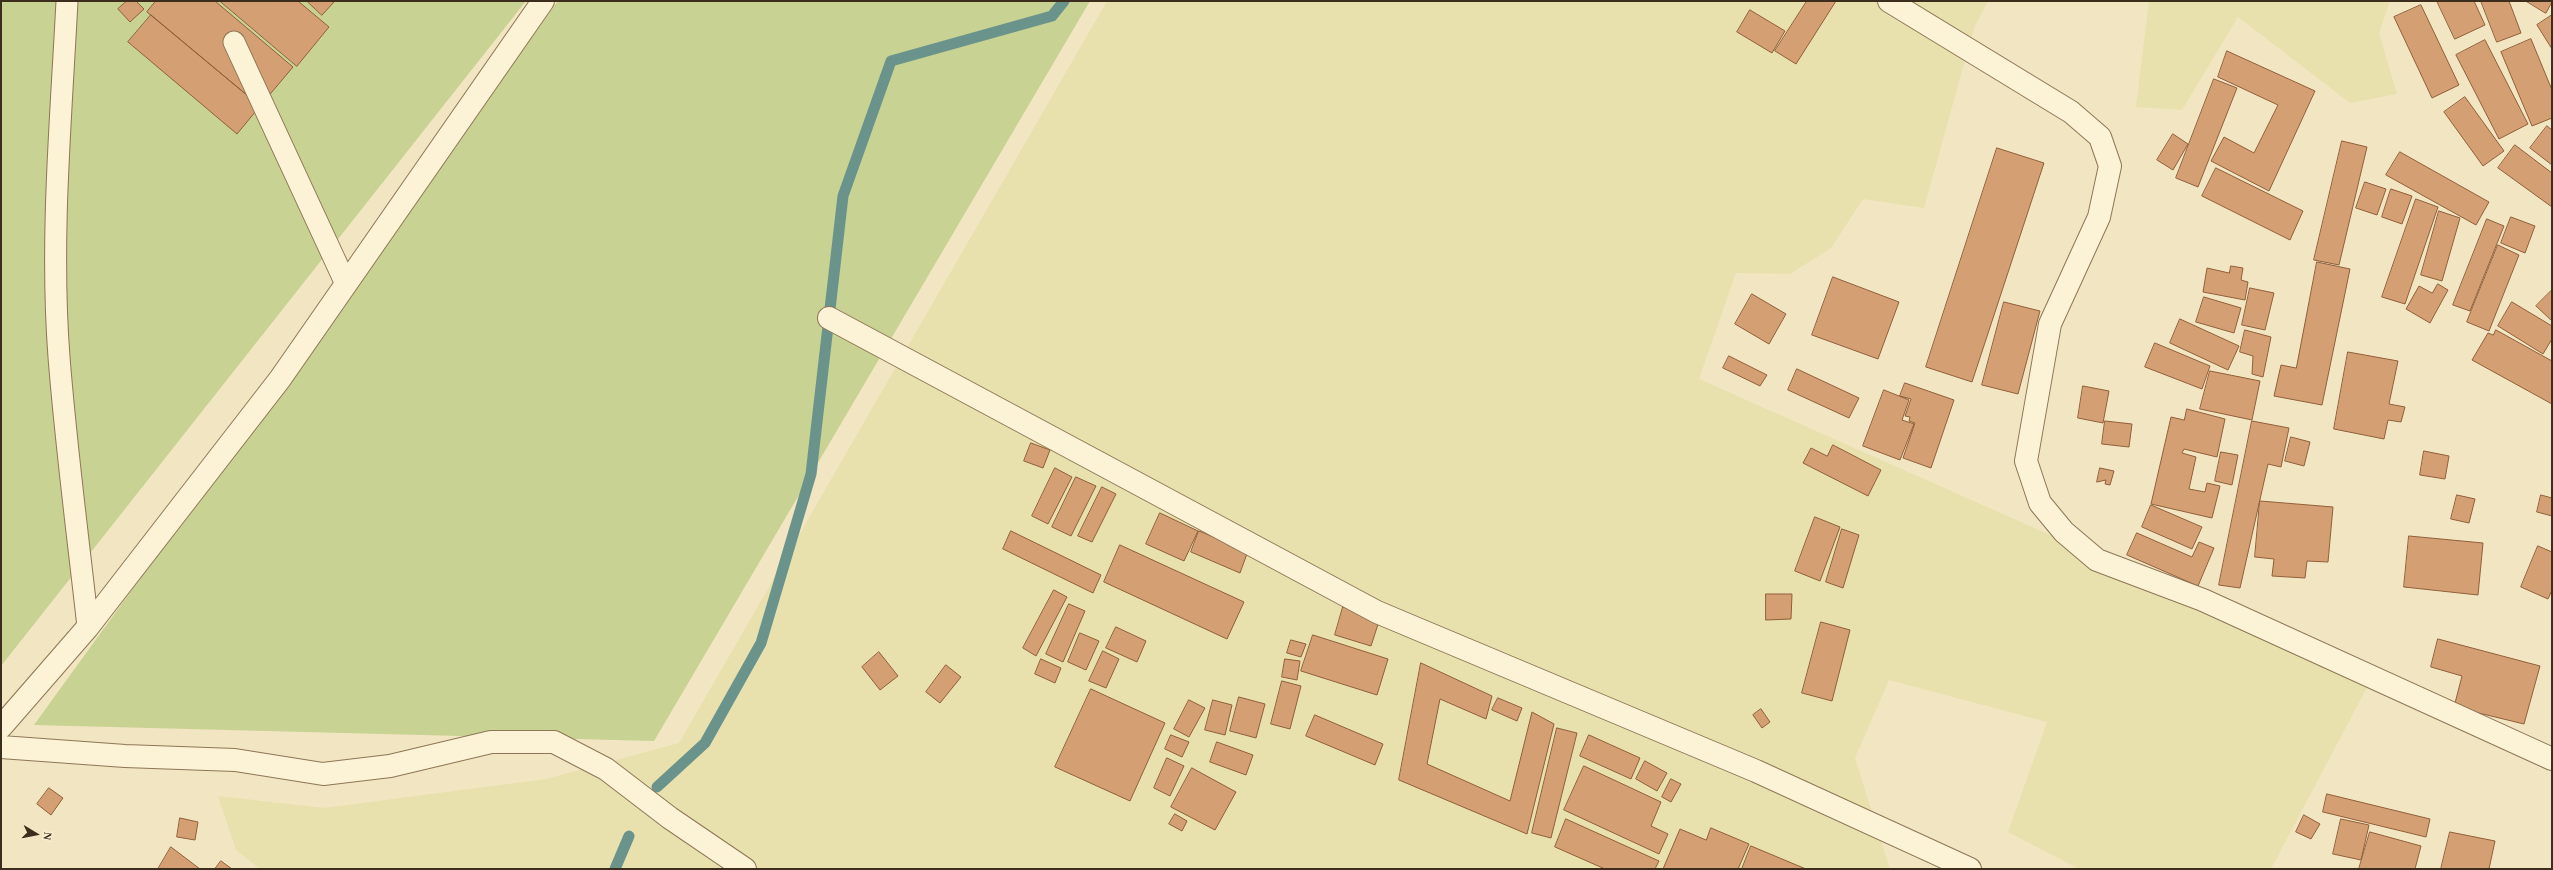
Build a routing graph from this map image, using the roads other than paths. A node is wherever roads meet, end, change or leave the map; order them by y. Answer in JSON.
{"nodes":[{"id":1,"x":67,"y":1,"type":"edge"},
{"id":2,"x":543,"y":1,"type":"edge"},
{"id":3,"x":1889,"y":1,"type":"edge"},
{"id":4,"x":234,"y":42,"type":"dead end"},
{"id":5,"x":346,"y":284,"type":"junction"},
{"id":6,"x":829,"y":318,"type":"dead end"},
{"id":7,"x":88,"y":627,"type":"junction"},
{"id":8,"x":1,"y":726,"type":"edge"},
{"id":9,"x":1,"y":747,"type":"edge"},
{"id":10,"x":2552,"y":759,"type":"edge"},
{"id":11,"x":745,"y":869,"type":"edge"},
{"id":12,"x":1970,"y":869,"type":"edge"}],
"edges":[{"from":1,"to":7,"type":"lane"},
{"from":2,"to":5,"type":"street"},
{"from":3,"to":10,"type":"street"},
{"from":4,"to":5,"type":"lane"},
{"from":5,"to":7,"type":"street"},
{"from":6,"to":12,"type":"street"},
{"from":7,"to":8,"type":"street"},
{"from":9,"to":11,"type":"street"}]}
